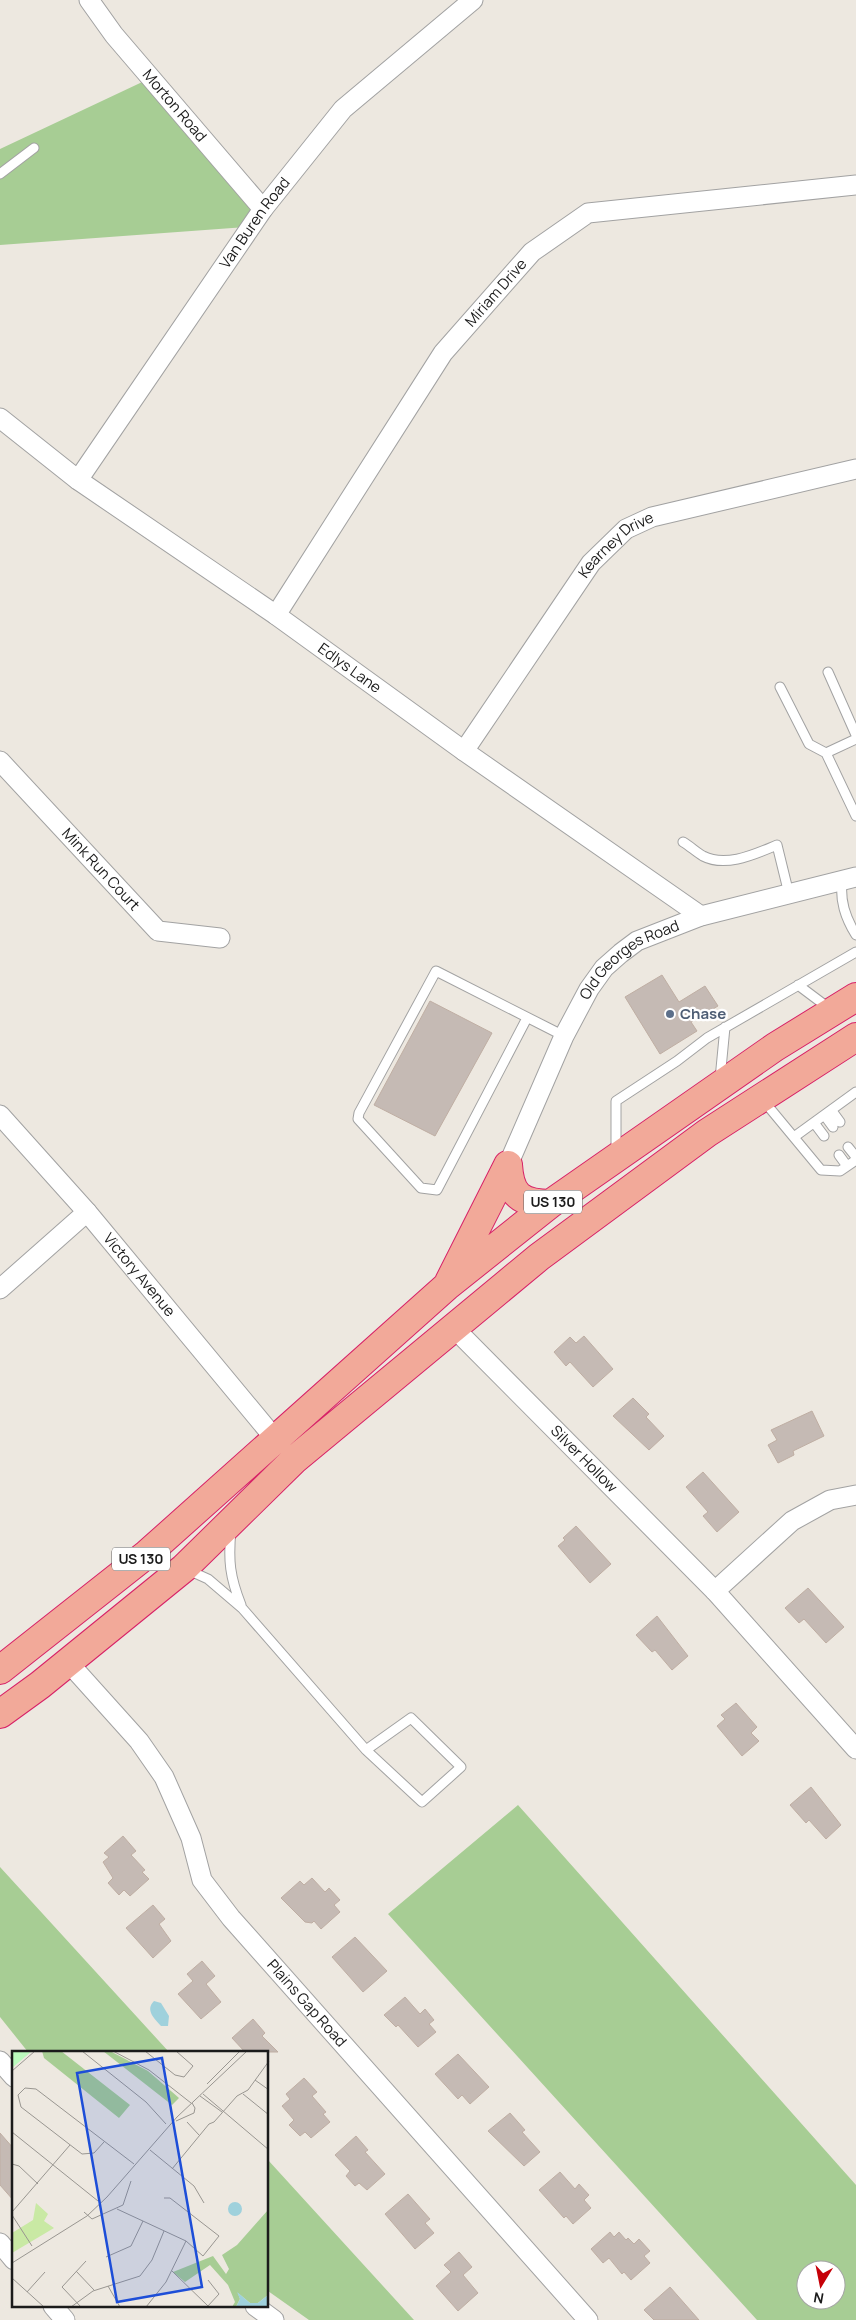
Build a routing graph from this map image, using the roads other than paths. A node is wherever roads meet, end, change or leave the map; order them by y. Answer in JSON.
{"nodes":[{"id":1,"x":89,"y":0,"type":"edge"},
{"id":2,"x":473,"y":0,"type":"edge"},
{"id":3,"x":34,"y":148,"type":"dead end"},
{"id":4,"x":0,"y":174,"type":"edge"},
{"id":5,"x":856,"y":185,"type":"edge"},
{"id":6,"x":264,"y":209,"type":"junction"},
{"id":7,"x":0,"y":418,"type":"edge"},
{"id":8,"x":856,"y":469,"type":"edge"},
{"id":9,"x":78,"y":480,"type":"junction"},
{"id":10,"x":276,"y":615,"type":"junction"},
{"id":11,"x":828,"y":672,"type":"dead end"},
{"id":12,"x":780,"y":687,"type":"dead end"},
{"id":13,"x":856,"y":735,"type":"edge"},
{"id":14,"x":856,"y":739,"type":"edge"},
{"id":15,"x":464,"y":751,"type":"junction"},
{"id":16,"x":826,"y":753,"type":"junction"},
{"id":17,"x":0,"y":761,"type":"edge"},
{"id":18,"x":856,"y":816,"type":"edge"},
{"id":19,"x":684,"y":842,"type":"dead end"},
{"id":20,"x":849,"y":879,"type":"edge"},
{"id":21,"x":789,"y":894,"type":"junction"},
{"id":22,"x":701,"y":916,"type":"junction"},
{"id":23,"x":856,"y":935,"type":"edge"},
{"id":24,"x":220,"y":938,"type":"dead end"},
{"id":25,"x":856,"y":952,"type":"edge"},
{"id":26,"x":798,"y":985,"type":"junction"},
{"id":27,"x":856,"y":997,"type":"edge"},
{"id":28,"x":833,"y":1012,"type":"junction"},
{"id":29,"x":527,"y":1018,"type":"junction"},
{"id":30,"x":725,"y":1027,"type":"junction"},
{"id":31,"x":564,"y":1036,"type":"junction"},
{"id":32,"x":852,"y":1043,"type":"edge"},
{"id":33,"x":719,"y":1086,"type":"junction"},
{"id":34,"x":856,"y":1092,"type":"edge"},
{"id":35,"x":761,"y":1098,"type":"junction"},
{"id":36,"x":828,"y":1114,"type":"junction"},
{"id":37,"x":0,"y":1115,"type":"edge"},
{"id":38,"x":815,"y":1124,"type":"junction"},
{"id":39,"x":837,"y":1125,"type":"dead end"},
{"id":40,"x":824,"y":1136,"type":"dead end"},
{"id":41,"x":794,"y":1137,"type":"junction"},
{"id":42,"x":848,"y":1147,"type":"dead end"},
{"id":43,"x":839,"y":1155,"type":"dead end"},
{"id":44,"x":856,"y":1158,"type":"edge"},
{"id":45,"x":616,"y":1159,"type":"junction"},
{"id":46,"x":508,"y":1165,"type":"junction"},
{"id":47,"x":847,"y":1166,"type":"junction"},
{"id":48,"x":550,"y":1204,"type":"junction"},
{"id":49,"x":87,"y":1212,"type":"junction"},
{"id":50,"x":447,"y":1286,"type":"junction"},
{"id":51,"x":0,"y":1290,"type":"edge"},
{"id":52,"x":453,"y":1327,"type":"junction"},
{"id":53,"x":276,"y":1440,"type":"junction"},
{"id":54,"x":294,"y":1460,"type":"junction"},
{"id":55,"x":856,"y":1495,"type":"edge"},
{"id":56,"x":233,"y":1521,"type":"junction"},
{"id":57,"x":184,"y":1568,"type":"junction"},
{"id":58,"x":715,"y":1591,"type":"junction"},
{"id":59,"x":242,"y":1608,"type":"junction"},
{"id":60,"x":68,"y":1662,"type":"junction"},
{"id":61,"x":2,"y":1668,"type":"edge"},
{"id":62,"x":0,"y":1714,"type":"edge"},
{"id":63,"x":856,"y":1749,"type":"edge"},
{"id":64,"x":366,"y":1750,"type":"junction"},
{"id":65,"x":0,"y":2061,"type":"edge"},
{"id":66,"x":12,"y":2075,"type":"edge"},
{"id":67,"x":0,"y":2243,"type":"edge"},
{"id":68,"x":12,"y":2258,"type":"edge"},
{"id":69,"x":258,"y":2308,"type":"edge"},
{"id":70,"x":274,"y":2320,"type":"edge"},
{"id":71,"x":588,"y":2320,"type":"edge"}],
"edges":[{"from":1,"to":6,"type":"street","name":"Morton Road"},
{"from":2,"to":6,"type":"street","name":"Van Buren Road"},
{"from":3,"to":4,"type":"lane"},
{"from":5,"to":10,"type":"street","name":"Miriam Drive"},
{"from":6,"to":9,"type":"street","name":"Van Buren Road"},
{"from":7,"to":9,"type":"street","name":"Edlys Lane"},
{"from":8,"to":15,"type":"street","name":"Kearney Drive"},
{"from":9,"to":10,"type":"street","name":"Edlys Lane"},
{"from":10,"to":15,"type":"street","name":"Edlys Lane"},
{"from":11,"to":13,"type":"lane"},
{"from":12,"to":16,"type":"lane"},
{"from":14,"to":16,"type":"lane"},
{"from":15,"to":22,"type":"street","name":"Edlys Lane"},
{"from":16,"to":18,"type":"lane"},
{"from":17,"to":24,"type":"street","name":"Mink Run Court"},
{"from":19,"to":21,"type":"lane"},
{"from":20,"to":21,"type":"street","name":"Old Georges Road"},
{"from":20,"to":23,"type":"lane"},
{"from":21,"to":22,"type":"street","name":"Old Georges Road"},
{"from":22,"to":31,"type":"street","name":"Old Georges Road"},
{"from":25,"to":26,"type":"lane"},
{"from":26,"to":28,"type":"lane"},
{"from":26,"to":30,"type":"lane"},
{"from":27,"to":28,"type":"highway","number":"US 130"},
{"from":28,"to":33,"type":"highway","number":"US 130"},
{"from":29,"to":29,"type":"lane"},
{"from":29,"to":31,"type":"lane"},
{"from":30,"to":33,"type":"lane"},
{"from":30,"to":45,"type":"lane"},
{"from":31,"to":46,"type":"street","name":"Old Georges Road"},
{"from":32,"to":35,"type":"highway","number":"US 130"},
{"from":33,"to":45,"type":"highway","number":"US 130"},
{"from":34,"to":36,"type":"lane"},
{"from":35,"to":41,"type":"lane"},
{"from":35,"to":52,"type":"highway","number":"US 130"},
{"from":36,"to":38,"type":"lane"},
{"from":36,"to":39,"type":"lane"},
{"from":37,"to":49,"type":"street","name":"Victory Avenue"},
{"from":38,"to":40,"type":"lane"},
{"from":38,"to":41,"type":"lane"},
{"from":41,"to":47,"type":"lane"},
{"from":42,"to":44,"type":"lane"},
{"from":43,"to":47,"type":"lane"},
{"from":44,"to":47,"type":"lane"},
{"from":45,"to":48,"type":"highway","number":"US 130"},
{"from":46,"to":48,"type":"highway"},
{"from":46,"to":50,"type":"highway"},
{"from":48,"to":50,"type":"highway","number":"US 130"},
{"from":49,"to":51,"type":"street"},
{"from":49,"to":53,"type":"street","name":"Victory Avenue"},
{"from":50,"to":53,"type":"highway","number":"US 130"},
{"from":52,"to":54,"type":"highway","number":"US 130"},
{"from":52,"to":58,"type":"street","name":"Silver Hollow"},
{"from":53,"to":54,"type":"highway"},
{"from":53,"to":61,"type":"highway","number":"US 130"},
{"from":54,"to":56,"type":"highway","number":"US 130"},
{"from":55,"to":58,"type":"street"},
{"from":56,"to":57,"type":"highway","number":"US 130"},
{"from":56,"to":59,"type":"lane"},
{"from":57,"to":59,"type":"lane"},
{"from":57,"to":60,"type":"highway","number":"US 130"},
{"from":58,"to":63,"type":"street","name":"Silver Hollow"},
{"from":59,"to":64,"type":"lane"},
{"from":60,"to":62,"type":"highway","number":"US 130"},
{"from":60,"to":71,"type":"street","name":"Plains Gap Road"},
{"from":64,"to":64,"type":"lane"},
{"from":65,"to":66,"type":"street"},
{"from":67,"to":68,"type":"street"},
{"from":69,"to":70,"type":"street"}]}
